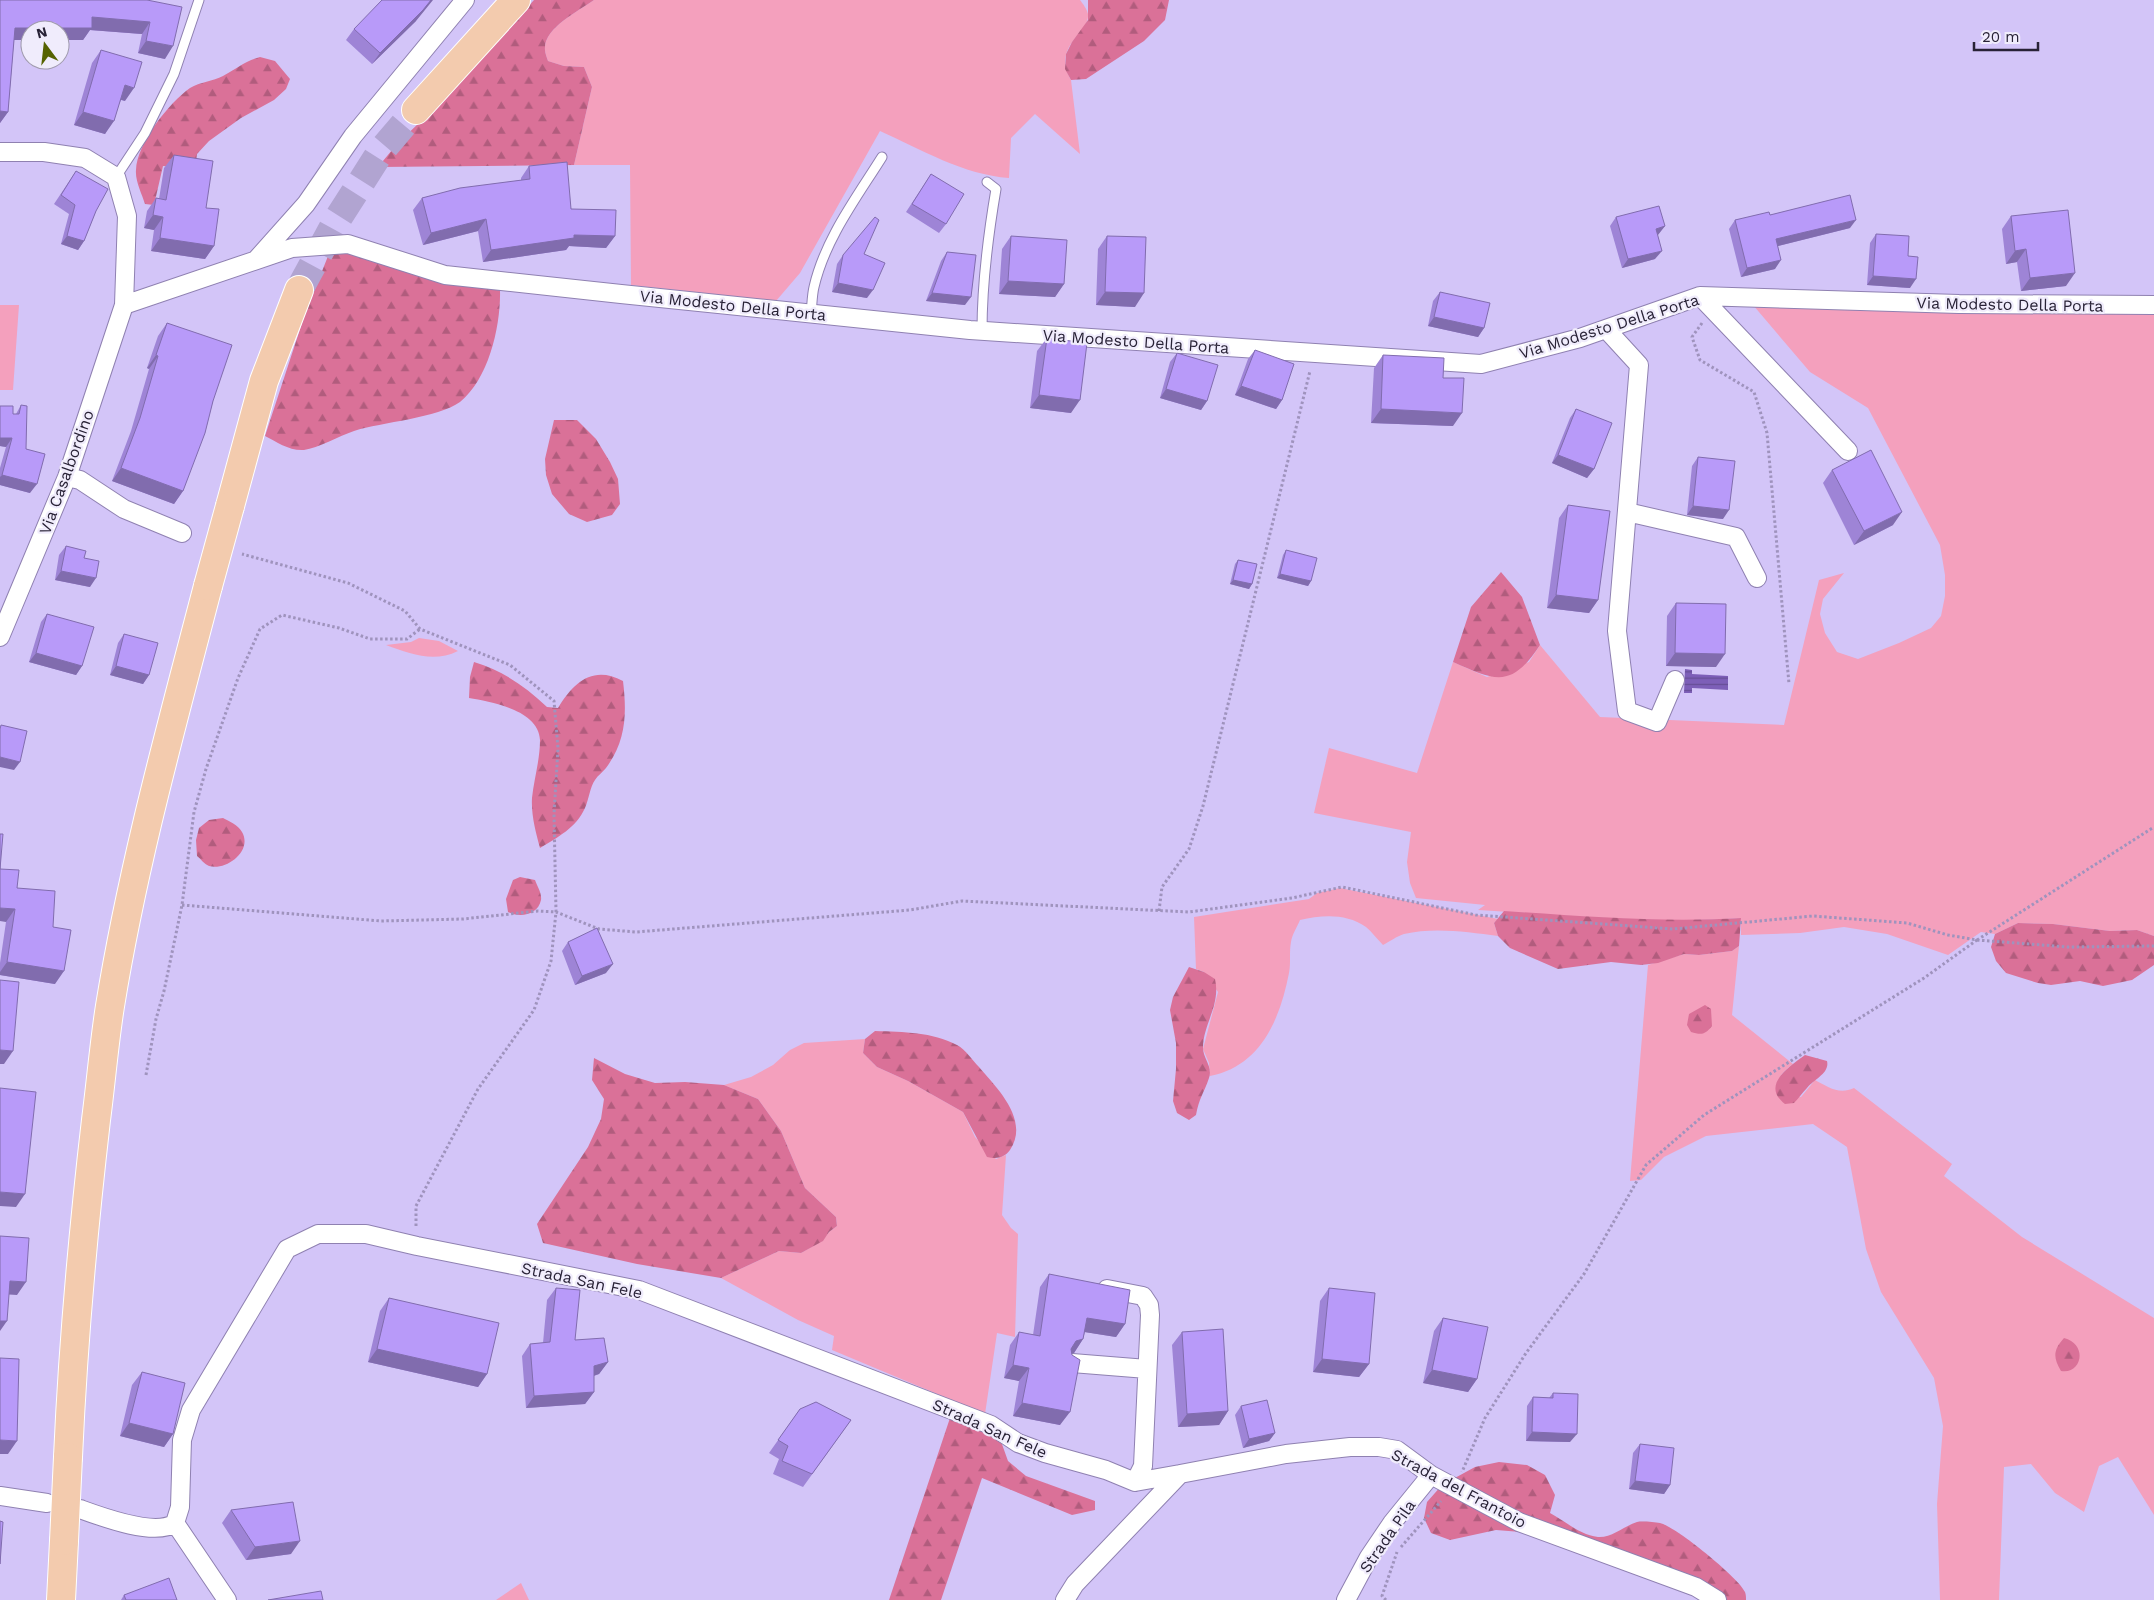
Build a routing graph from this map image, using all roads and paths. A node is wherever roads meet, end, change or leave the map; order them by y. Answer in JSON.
{"nodes":[{"id":1,"x":198,"y":0,"type":"edge"},
{"id":2,"x":465,"y":0,"type":"edge"},
{"id":3,"x":516,"y":0,"type":"edge"},
{"id":4,"x":416,"y":110,"type":"tunnel mouth"},
{"id":5,"x":0,"y":152,"type":"edge"},
{"id":6,"x":882,"y":157,"type":"dead end"},
{"id":7,"x":116,"y":177,"type":"junction"},
{"id":8,"x":987,"y":182,"type":"dead end"},
{"id":9,"x":255,"y":261,"type":"junction"},
{"id":10,"x":300,"y":290,"type":"tunnel mouth"},
{"id":11,"x":1706,"y":302,"type":"junction"},
{"id":12,"x":124,"y":305,"type":"junction"},
{"id":13,"x":2154,"y":305,"type":"edge"},
{"id":14,"x":812,"y":314,"type":"junction"},
{"id":15,"x":1606,"y":329,"type":"junction"},
{"id":16,"x":982,"y":331,"type":"junction"},
{"id":17,"x":1315,"y":353,"type":"junction"},
{"id":18,"x":1848,"y":451,"type":"dead end"},
{"id":19,"x":67,"y":477,"type":"junction"},
{"id":20,"x":1627,"y":512,"type":"junction"},
{"id":21,"x":182,"y":533,"type":"dead end"},
{"id":22,"x":233,"y":552,"type":"dead end"},
{"id":23,"x":1757,"y":578,"type":"dead end"},
{"id":24,"x":420,"y":630,"type":"junction"},
{"id":25,"x":0,"y":637,"type":"edge"},
{"id":26,"x":1675,"y":680,"type":"dead end"},
{"id":27,"x":1789,"y":684,"type":"dead end"},
{"id":28,"x":2154,"y":827,"type":"edge"},
{"id":29,"x":182,"y":905,"type":"junction"},
{"id":30,"x":1159,"y":911,"type":"junction"},
{"id":31,"x":556,"y":912,"type":"junction"},
{"id":32,"x":1976,"y":940,"type":"junction"},
{"id":33,"x":2154,"y":946,"type":"edge"},
{"id":34,"x":146,"y":1075,"type":"dead end"},
{"id":35,"x":417,"y":1246,"type":"junction"},
{"id":36,"x":1088,"y":1286,"type":"edge"},
{"id":37,"x":1072,"y":1363,"type":"edge"},
{"id":38,"x":1148,"y":1369,"type":"junction"},
{"id":39,"x":1180,"y":1474,"type":"junction"},
{"id":40,"x":1431,"y":1475,"type":"junction"},
{"id":41,"x":1135,"y":1482,"type":"junction"},
{"id":42,"x":1453,"y":1486,"type":"junction"},
{"id":43,"x":0,"y":1496,"type":"edge"},
{"id":44,"x":47,"y":1502,"type":"dead end"},
{"id":45,"x":80,"y":1509,"type":"dead end"},
{"id":46,"x":175,"y":1523,"type":"junction"},
{"id":47,"x":61,"y":1600,"type":"edge"},
{"id":48,"x":227,"y":1600,"type":"edge"},
{"id":49,"x":1065,"y":1600,"type":"edge"},
{"id":50,"x":1346,"y":1600,"type":"edge"},
{"id":51,"x":1386,"y":1600,"type":"edge"},
{"id":52,"x":1717,"y":1600,"type":"edge"}],
"edges":[{"from":1,"to":7,"type":"lane"},
{"from":2,"to":9,"type":"street"},
{"from":3,"to":4,"type":"highway"},
{"from":5,"to":7,"type":"street"},
{"from":6,"to":14,"type":"lane"},
{"from":7,"to":12,"type":"street","name":"Via Casalbordino"},
{"from":8,"to":16,"type":"lane"},
{"from":9,"to":12,"type":"street","name":"Via Modesto Della Porta"},
{"from":9,"to":14,"type":"street","name":"Via Modesto Della Porta"},
{"from":10,"to":47,"type":"highway","bridge":true},
{"from":11,"to":13,"type":"street","name":"Via Modesto Della Porta"},
{"from":11,"to":15,"type":"street","name":"Via Modesto Della Porta"},
{"from":11,"to":18,"type":"street"},
{"from":11,"to":27,"type":"path"},
{"from":12,"to":19,"type":"street","name":"Via Casalbordino"},
{"from":14,"to":16,"type":"street","name":"Via Modesto Della Porta"},
{"from":15,"to":17,"type":"street","name":"Via Modesto Della Porta"},
{"from":15,"to":20,"type":"street"},
{"from":16,"to":17,"type":"street","name":"Via Modesto Della Porta"},
{"from":17,"to":30,"type":"path"},
{"from":19,"to":21,"type":"street"},
{"from":19,"to":25,"type":"street","name":"Via Casalbordino"},
{"from":20,"to":23,"type":"street"},
{"from":20,"to":26,"type":"street"},
{"from":22,"to":24,"type":"path"},
{"from":24,"to":29,"type":"path"},
{"from":24,"to":31,"type":"path"},
{"from":28,"to":32,"type":"path"},
{"from":29,"to":31,"type":"path"},
{"from":29,"to":34,"type":"path"},
{"from":30,"to":31,"type":"path"},
{"from":30,"to":32,"type":"path"},
{"from":31,"to":35,"type":"path"},
{"from":32,"to":33,"type":"path"},
{"from":32,"to":42,"type":"path"},
{"from":35,"to":41,"type":"street","name":"Strada San Fele"},
{"from":35,"to":46,"type":"street","name":"Strada San Fele"},
{"from":36,"to":38,"type":"street"},
{"from":37,"to":38,"type":"street"},
{"from":38,"to":41,"type":"street"},
{"from":39,"to":40,"type":"street","name":"Strada del Frantoio"},
{"from":39,"to":41,"type":"street"},
{"from":39,"to":49,"type":"street"},
{"from":40,"to":42,"type":"street","name":"Strada del Frantoio"},
{"from":40,"to":50,"type":"street","name":"Strada Pila"},
{"from":42,"to":51,"type":"path"},
{"from":42,"to":52,"type":"street","name":"Strada del Frantoio"},
{"from":43,"to":44,"type":"street"},
{"from":45,"to":46,"type":"street"},
{"from":46,"to":48,"type":"street"}]}
